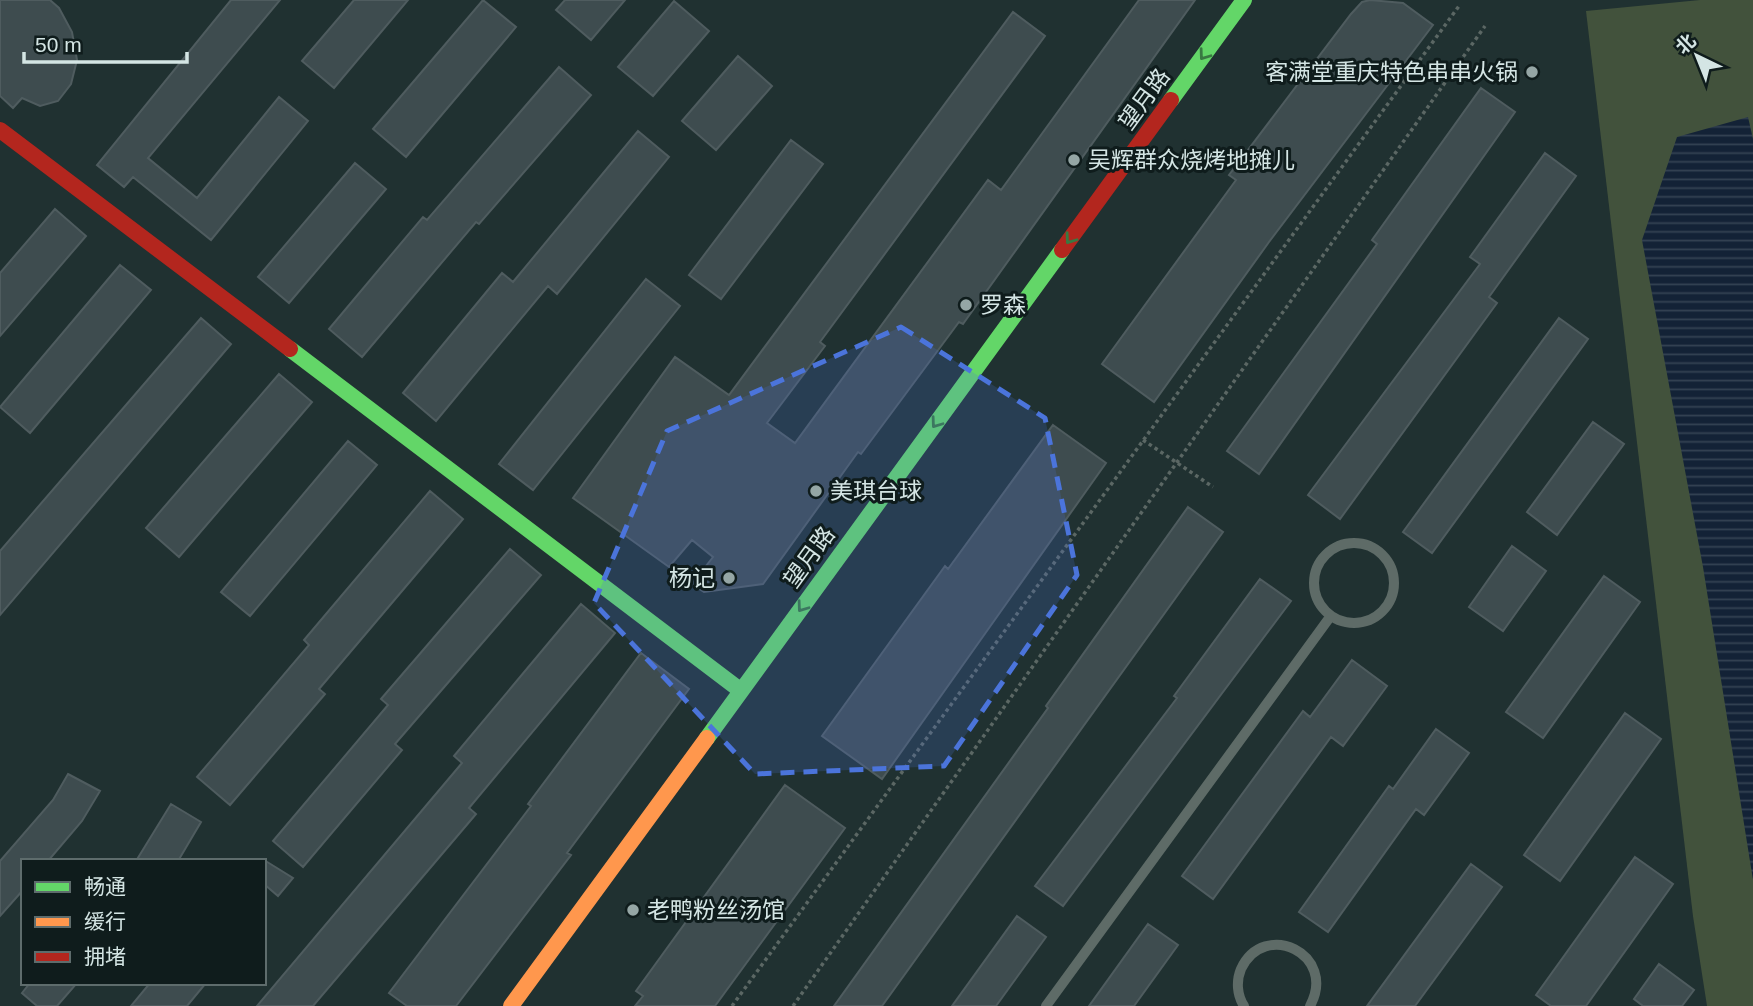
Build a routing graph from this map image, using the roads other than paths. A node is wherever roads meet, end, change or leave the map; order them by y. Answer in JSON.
{"nodes":[{"id":1,"x":1244,"y":0,"type":"edge"},
{"id":2,"x":0,"y":130,"type":"edge"},
{"id":3,"x":1330,"y":617,"type":"junction"},
{"id":4,"x":740,"y":690,"type":"junction"},
{"id":5,"x":511,"y":1006,"type":"edge"},
{"id":6,"x":1046,"y":1006,"type":"edge"},
{"id":7,"x":1244,"y":1006,"type":"edge"},
{"id":8,"x":1310,"y":1006,"type":"edge"}],
"edges":[{"from":1,"to":4,"type":"street","name":"望月路","one_way":true},
{"from":2,"to":4,"type":"street"},
{"from":3,"to":3,"type":"lane"},
{"from":3,"to":6,"type":"lane"},
{"from":4,"to":5,"type":"street","name":"望月路"},
{"from":7,"to":8,"type":"lane"}]}
